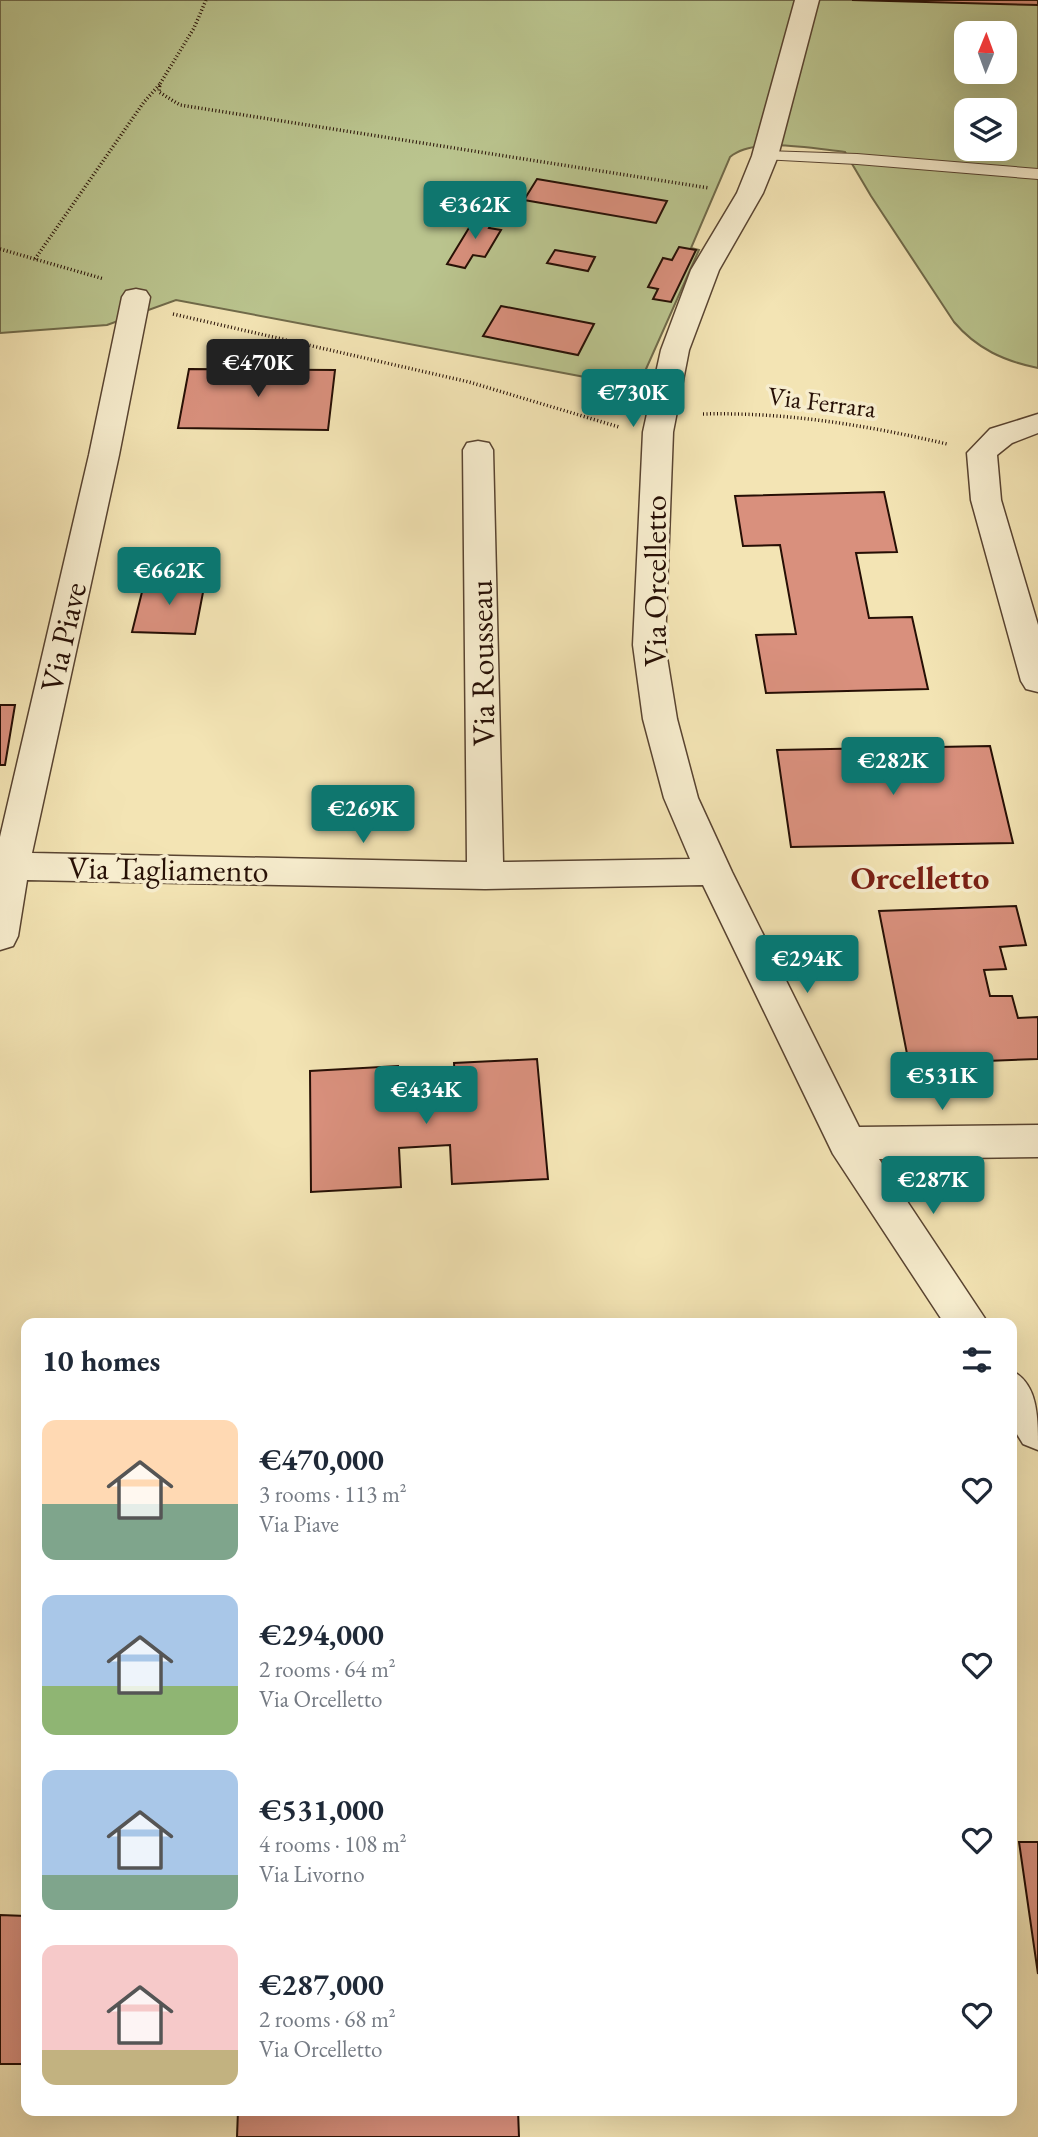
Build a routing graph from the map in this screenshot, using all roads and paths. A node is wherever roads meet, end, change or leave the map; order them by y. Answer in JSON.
{"nodes":[{"id":1,"x":206,"y":0,"type":"edge"},
{"id":2,"x":807,"y":0,"type":"edge"},
{"id":3,"x":160,"y":84,"type":"junction"},
{"id":4,"x":765,"y":156,"type":"junction"},
{"id":5,"x":1038,"y":174,"type":"edge"},
{"id":6,"x":750,"y":193,"type":"junction"},
{"id":7,"x":0,"y":249,"type":"edge"},
{"id":8,"x":35,"y":259,"type":"junction"},
{"id":9,"x":136,"y":297,"type":"junction"},
{"id":10,"x":1038,"y":423,"type":"edge"},
{"id":11,"x":658,"y":432,"type":"junction"},
{"id":12,"x":478,"y":450,"type":"dead end"},
{"id":13,"x":982,"y":453,"type":"junction"},
{"id":14,"x":1038,"y":681,"type":"edge"},
{"id":15,"x":5,"y":866,"type":"edge"},
{"id":16,"x":714,"y":872,"type":"junction"},
{"id":17,"x":485,"y":876,"type":"junction"},
{"id":18,"x":0,"y":936,"type":"edge"},
{"id":19,"x":1038,"y":1141,"type":"edge"},
{"id":20,"x":847,"y":1143,"type":"junction"},
{"id":21,"x":964,"y":1318,"type":"edge"},
{"id":22,"x":1017,"y":1398,"type":"edge"},
{"id":23,"x":1038,"y":1430,"type":"edge"}],
"edges":[{"from":1,"to":3,"type":"path"},
{"from":2,"to":4,"type":"street","name":"Via Orcelletto"},
{"from":3,"to":6,"type":"path"},
{"from":3,"to":8,"type":"path"},
{"from":4,"to":5,"type":"lane"},
{"from":4,"to":6,"type":"street","name":"Via Orcelletto"},
{"from":6,"to":11,"type":"street","name":"Via Orcelletto"},
{"from":7,"to":8,"type":"path"},
{"from":8,"to":9,"type":"path"},
{"from":9,"to":11,"type":"path"},
{"from":9,"to":15,"type":"street","name":"Via Piave"},
{"from":10,"to":13,"type":"street"},
{"from":11,"to":13,"type":"path","name":"Via Ferrara"},
{"from":11,"to":16,"type":"street","name":"Via Orcelletto"},
{"from":12,"to":17,"type":"street","name":"Via Rousseau"},
{"from":13,"to":14,"type":"street"},
{"from":15,"to":17,"type":"street","name":"Via Tagliamento"},
{"from":15,"to":18,"type":"street","name":"Via Piave"},
{"from":16,"to":17,"type":"street","name":"Via Tagliamento"},
{"from":16,"to":20,"type":"street","name":"Via Orcelletto"},
{"from":19,"to":20,"type":"street"},
{"from":20,"to":21,"type":"street","name":"Via Orcelletto"},
{"from":22,"to":23,"type":"street"}]}
